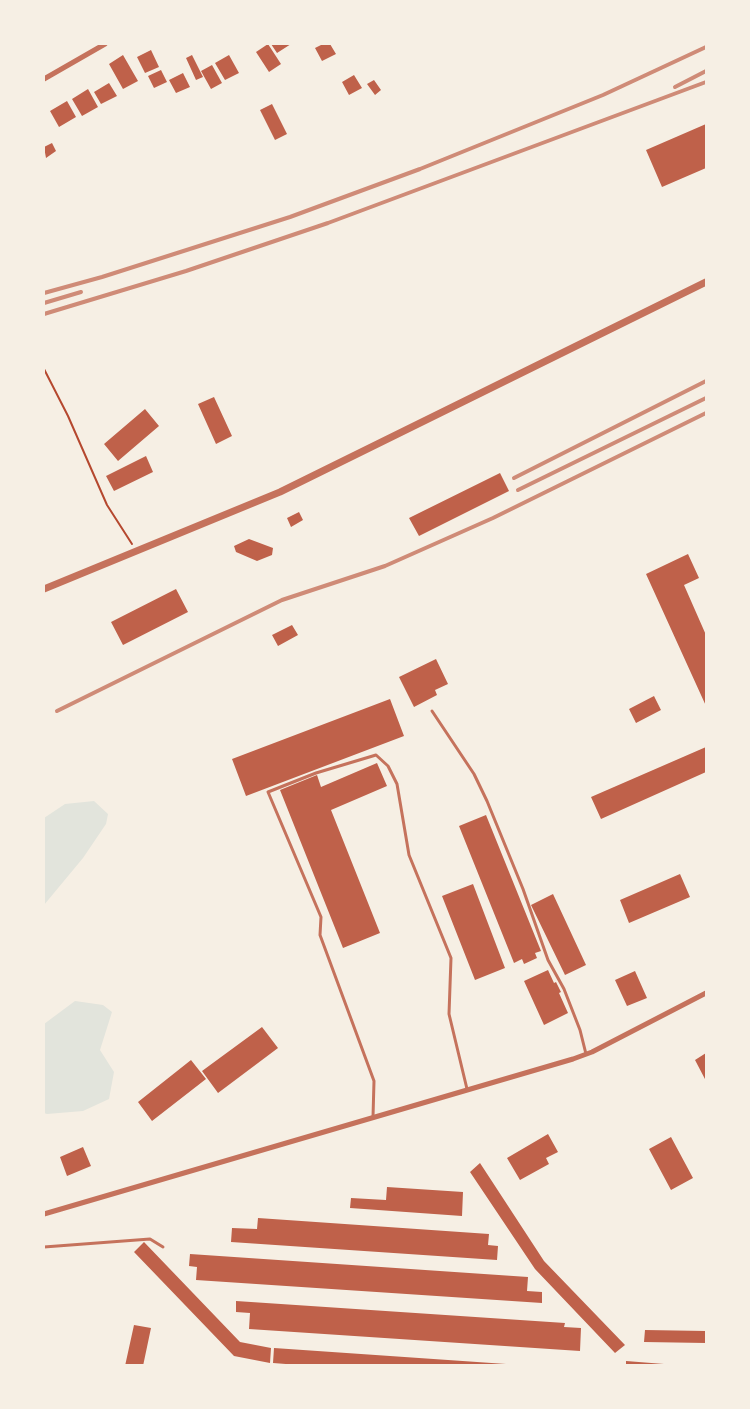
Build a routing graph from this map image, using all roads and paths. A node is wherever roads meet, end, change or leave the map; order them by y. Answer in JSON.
{"nodes":[{"id":1,"x":105,"y":44,"type":"edge"},
{"id":2,"x":44,"y":79,"type":"edge"},
{"id":3,"x":706,"y":282,"type":"edge"},
{"id":4,"x":44,"y":369,"type":"edge"},
{"id":5,"x":136,"y":551,"type":"junction"},
{"id":6,"x":44,"y":589,"type":"edge"},
{"id":7,"x":432,"y":711,"type":"dead end"},
{"id":8,"x":706,"y":993,"type":"edge"},
{"id":9,"x":586,"y":1054,"type":"junction"},
{"id":10,"x":467,"y":1090,"type":"junction"},
{"id":11,"x":373,"y":1117,"type":"junction"},
{"id":12,"x":44,"y":1214,"type":"edge"},
{"id":13,"x":44,"y":1247,"type":"edge"},
{"id":14,"x":163,"y":1247,"type":"dead end"}],
"edges":[{"from":1,"to":2,"type":"street"},
{"from":3,"to":5,"type":"street"},
{"from":4,"to":5,"type":"path"},
{"from":5,"to":6,"type":"street"},
{"from":7,"to":9,"type":"lane"},
{"from":8,"to":9,"type":"street"},
{"from":9,"to":10,"type":"street"},
{"from":10,"to":11,"type":"street"},
{"from":10,"to":11,"type":"lane"},
{"from":11,"to":12,"type":"street"},
{"from":13,"to":14,"type":"lane"}]}
